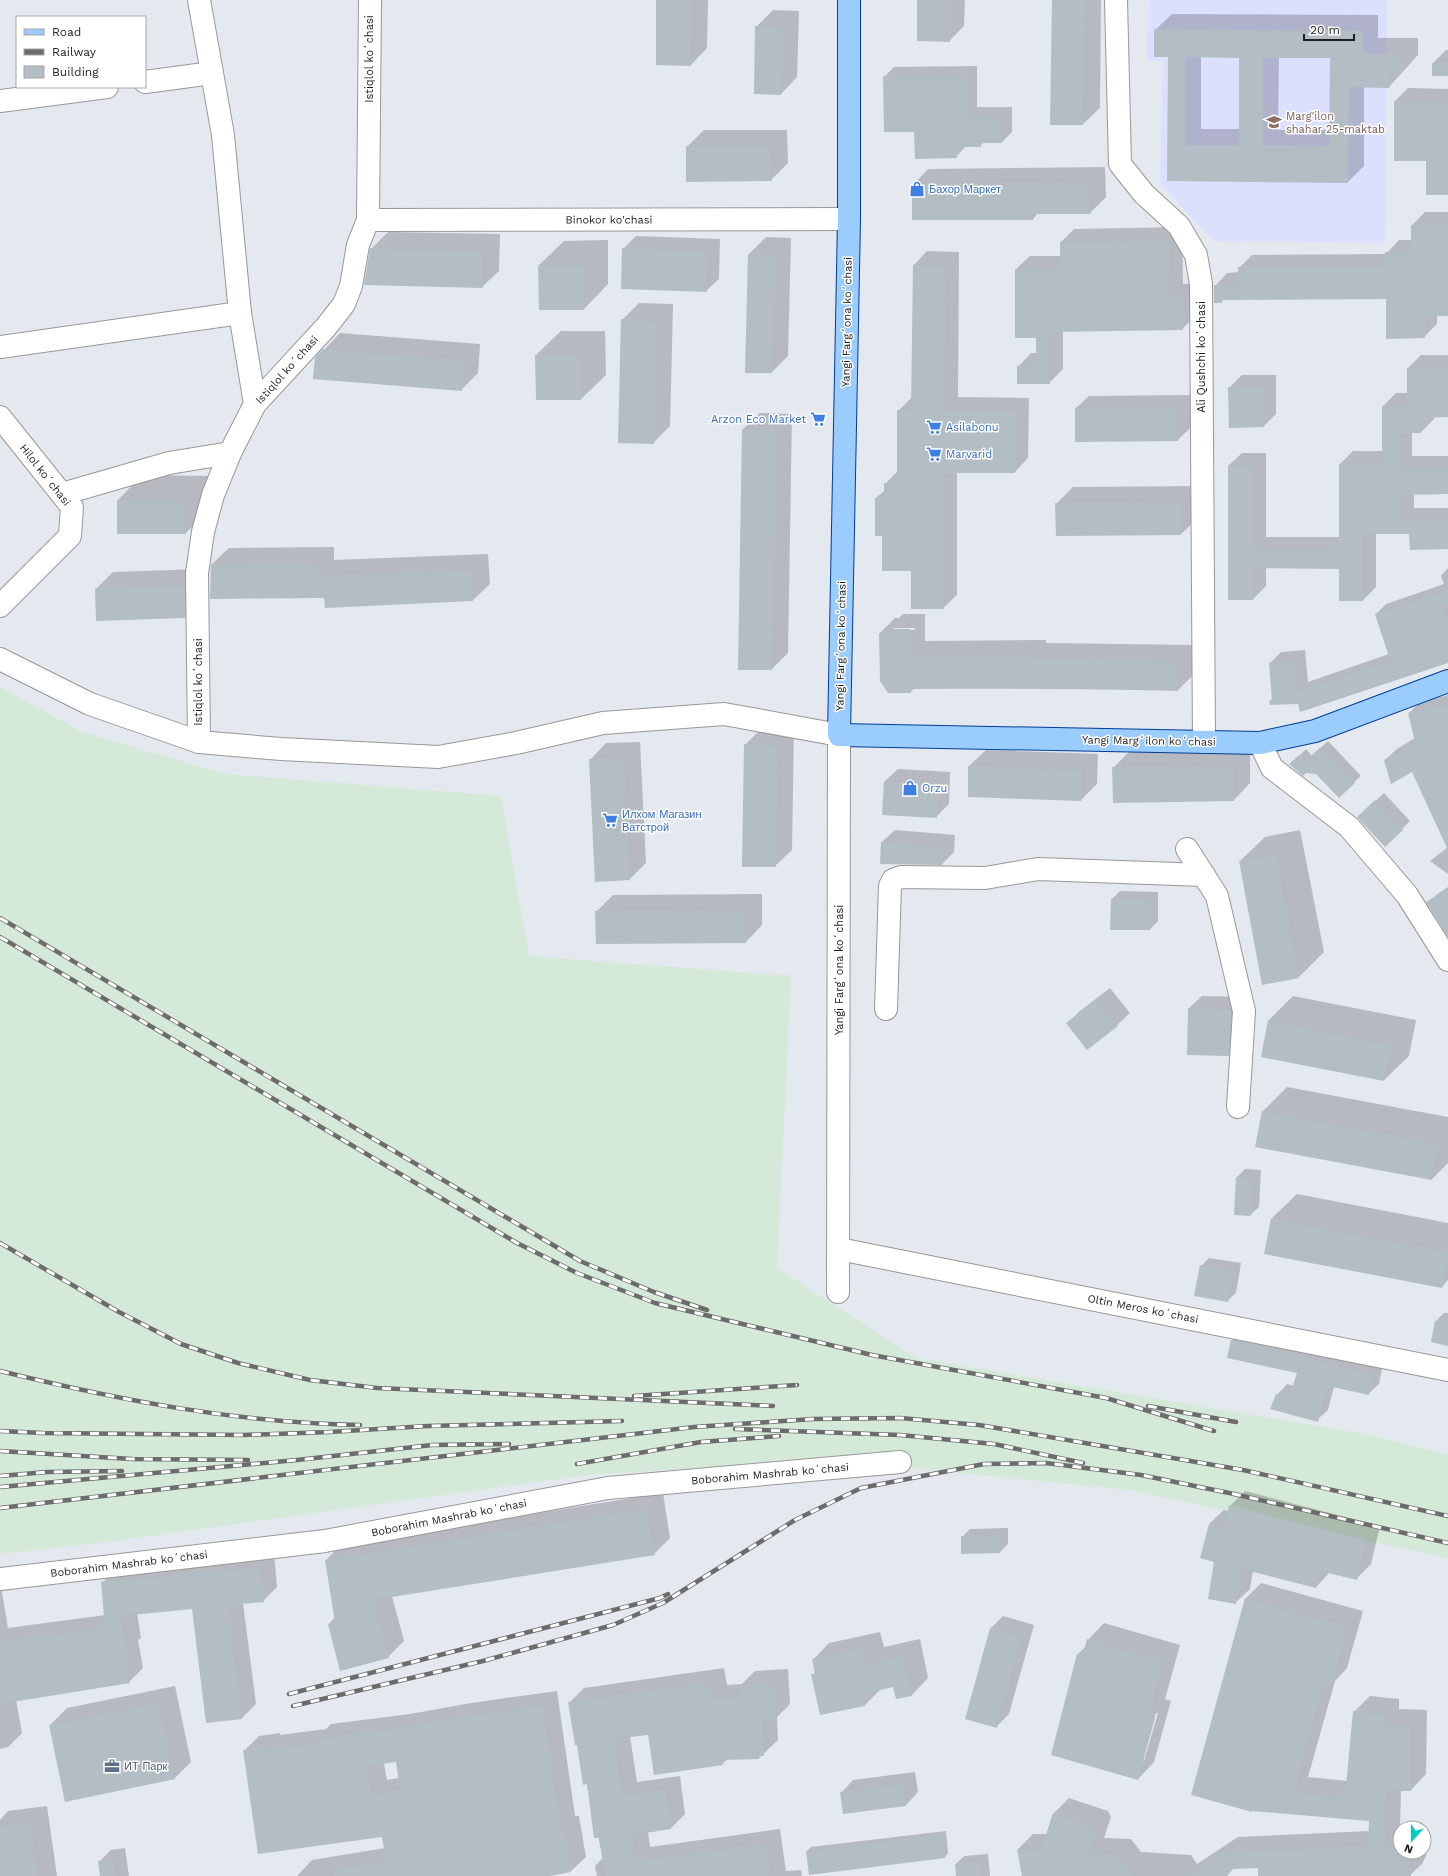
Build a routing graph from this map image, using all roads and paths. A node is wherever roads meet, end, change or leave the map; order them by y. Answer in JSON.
{"nodes":[{"id":1,"x":199,"y":0,"type":"edge"},
{"id":2,"x":370,"y":0,"type":"edge"},
{"id":3,"x":849,"y":0,"type":"edge"},
{"id":4,"x":1116,"y":0,"type":"edge"},
{"id":5,"x":212,"y":73,"type":"junction"},
{"id":6,"x":146,"y":82,"type":"edge"},
{"id":7,"x":100,"y":88,"type":"edge"},
{"id":8,"x":0,"y":101,"type":"edge"},
{"id":9,"x":849,"y":219,"type":"junction"},
{"id":10,"x":368,"y":220,"type":"junction"},
{"id":11,"x":240,"y":313,"type":"junction"},
{"id":12,"x":0,"y":347,"type":"edge"},
{"id":13,"x":255,"y":404,"type":"junction"},
{"id":14,"x":0,"y":417,"type":"edge"},
{"id":15,"x":230,"y":453,"type":"junction"},
{"id":16,"x":62,"y":494,"type":"junction"},
{"id":17,"x":0,"y":606,"type":"edge"},
{"id":18,"x":0,"y":659,"type":"edge"},
{"id":19,"x":1448,"y":681,"type":"edge"},
{"id":20,"x":839,"y":735,"type":"junction"},
{"id":21,"x":199,"y":742,"type":"junction"},
{"id":22,"x":1204,"y":742,"type":"junction"},
{"id":23,"x":1260,"y":743,"type":"junction"},
{"id":24,"x":1188,"y":849,"type":"dead end"},
{"id":25,"x":1204,"y":874,"type":"junction"},
{"id":26,"x":1448,"y":960,"type":"edge"},
{"id":27,"x":886,"y":1009,"type":"dead end"},
{"id":28,"x":1238,"y":1107,"type":"dead end"},
{"id":29,"x":839,"y":1248,"type":"junction"},
{"id":30,"x":838,"y":1292,"type":"dead end"},
{"id":31,"x":1448,"y":1370,"type":"edge"},
{"id":32,"x":900,"y":1462,"type":"dead end"},
{"id":33,"x":0,"y":1580,"type":"edge"}],
"edges":[{"from":1,"to":5,"type":"street"},
{"from":2,"to":10,"type":"street","name":"Istiqlol koʻchasi"},
{"from":3,"to":9,"type":"main road","name":"Yangi Fargʻona koʻchasi"},
{"from":4,"to":22,"type":"street","name":"Ali Qushchi koʻchasi"},
{"from":5,"to":6,"type":"street"},
{"from":5,"to":11,"type":"street"},
{"from":7,"to":8,"type":"street"},
{"from":9,"to":10,"type":"street","name":"Binokor ko'chasi"},
{"from":9,"to":20,"type":"main road","name":"Yangi Fargʻona koʻchasi"},
{"from":10,"to":13,"type":"street","name":"Istiqlol koʻchasi"},
{"from":11,"to":12,"type":"street"},
{"from":11,"to":13,"type":"street"},
{"from":13,"to":15,"type":"street","name":"Istiqlol koʻchasi"},
{"from":14,"to":16,"type":"street","name":"Hilol koʻchasi"},
{"from":15,"to":16,"type":"street"},
{"from":15,"to":21,"type":"street","name":"Istiqlol koʻchasi"},
{"from":16,"to":17,"type":"street","name":"Hilol koʻchasi"},
{"from":18,"to":21,"type":"street"},
{"from":19,"to":23,"type":"main road","name":"Yangi Margʻilon koʻchasi"},
{"from":20,"to":21,"type":"street"},
{"from":20,"to":22,"type":"main road","name":"Yangi Margʻilon koʻchasi"},
{"from":20,"to":29,"type":"street","name":"Yangi Fargʻona koʻchasi"},
{"from":22,"to":23,"type":"main road","name":"Yangi Margʻilon koʻchasi"},
{"from":23,"to":26,"type":"street"},
{"from":24,"to":25,"type":"street"},
{"from":25,"to":27,"type":"street"},
{"from":25,"to":28,"type":"street"},
{"from":29,"to":30,"type":"street","name":"Yangi Fargʻona koʻchasi"},
{"from":29,"to":31,"type":"street","name":"Oltin Meros koʻchasi"},
{"from":32,"to":33,"type":"street","name":"Boborahim Mashrab koʻchasi"}]}
